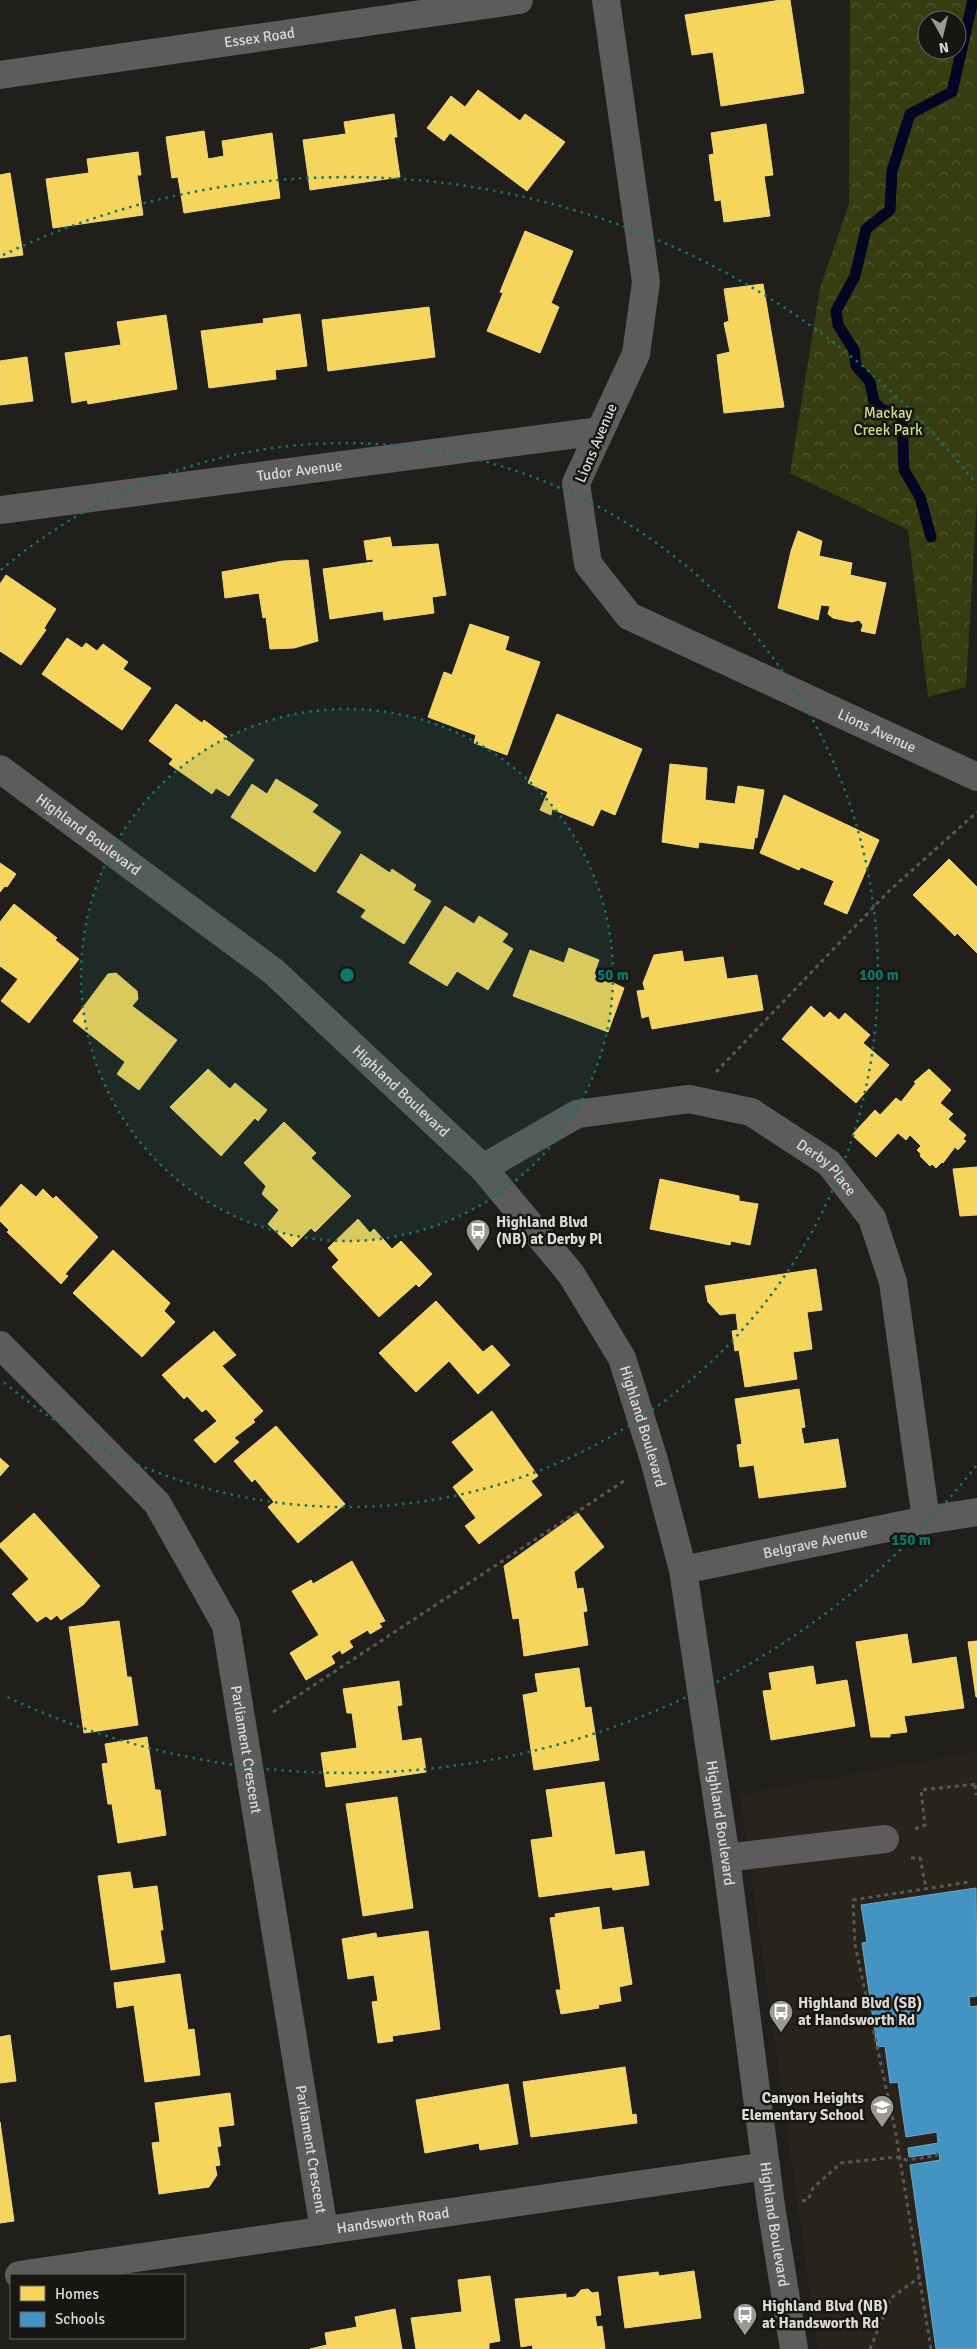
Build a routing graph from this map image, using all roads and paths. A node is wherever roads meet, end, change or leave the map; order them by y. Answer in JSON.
{"nodes":[{"id":1,"x":519,"y":0,"type":"edge"},
{"id":2,"x":606,"y":0,"type":"edge"},
{"id":3,"x":0,"y":75,"type":"edge"},
{"id":4,"x":600,"y":431,"type":"junction"},
{"id":5,"x":0,"y":510,"type":"edge"},
{"id":6,"x":0,"y":769,"type":"edge"},
{"id":7,"x":977,"y":777,"type":"edge"},
{"id":8,"x":977,"y":812,"type":"edge"},
{"id":9,"x":689,"y":1100,"type":"junction"},
{"id":10,"x":483,"y":1168,"type":"junction"},
{"id":11,"x":0,"y":1345,"type":"edge"},
{"id":12,"x":654,"y":1460,"type":"junction"},
{"id":13,"x":977,"y":1512,"type":"edge"},
{"id":14,"x":926,"y":1520,"type":"junction"},
{"id":15,"x":683,"y":1570,"type":"junction"},
{"id":16,"x":243,"y":1732,"type":"junction"},
{"id":17,"x":976,"y":1784,"type":"edge"},
{"id":18,"x":976,"y":1795,"type":"edge"},
{"id":19,"x":885,"y":1839,"type":"joint"},
{"id":20,"x":726,"y":1858,"type":"junction"},
{"id":21,"x":968,"y":1882,"type":"dead end"},
{"id":22,"x":939,"y":2153,"type":"dead end"},
{"id":23,"x":898,"y":2158,"type":"junction"},
{"id":24,"x":766,"y":2166,"type":"junction"},
{"id":25,"x":771,"y":2206,"type":"junction"},
{"id":26,"x":324,"y":2230,"type":"junction"},
{"id":27,"x":26,"y":2274,"type":"edge"},
{"id":28,"x":920,"y":2277,"type":"junction"},
{"id":29,"x":794,"y":2349,"type":"edge"},
{"id":30,"x":870,"y":2349,"type":"edge"},
{"id":31,"x":931,"y":2349,"type":"edge"}],
"edges":[{"from":1,"to":3,"type":"street","name":"Essex Road"},
{"from":2,"to":4,"type":"street","name":"Lions Avenue"},
{"from":4,"to":5,"type":"street","name":"Tudor Avenue"},
{"from":4,"to":7,"type":"street","name":"Lions Avenue"},
{"from":6,"to":10,"type":"street","name":"Highland Boulevard"},
{"from":8,"to":9,"type":"path"},
{"from":9,"to":10,"type":"street","name":"Derby Place"},
{"from":9,"to":14,"type":"street","name":"Derby Place"},
{"from":10,"to":12,"type":"street","name":"Highland Boulevard"},
{"from":11,"to":16,"type":"street","name":"Parliament Crescent"},
{"from":12,"to":15,"type":"street","name":"Highland Boulevard"},
{"from":12,"to":16,"type":"path"},
{"from":13,"to":14,"type":"street","name":"Belgrave Avenue"},
{"from":14,"to":15,"type":"street","name":"Belgrave Avenue"},
{"from":15,"to":20,"type":"street","name":"Highland Boulevard"},
{"from":16,"to":26,"type":"street","name":"Parliament Crescent"},
{"from":17,"to":18,"type":"path"},
{"from":17,"to":19,"type":"path"},
{"from":19,"to":20,"type":"street"},
{"from":20,"to":24,"type":"street","name":"Highland Boulevard"},
{"from":21,"to":23,"type":"path"},
{"from":22,"to":23,"type":"path"},
{"from":23,"to":25,"type":"path"},
{"from":23,"to":28,"type":"path"},
{"from":24,"to":25,"type":"street","name":"Highland Boulevard"},
{"from":24,"to":26,"type":"street","name":"Handsworth Road"},
{"from":25,"to":29,"type":"street","name":"Highland Boulevard"},
{"from":26,"to":27,"type":"street","name":"Handsworth Road"},
{"from":28,"to":30,"type":"path"},
{"from":28,"to":31,"type":"path"}]}
